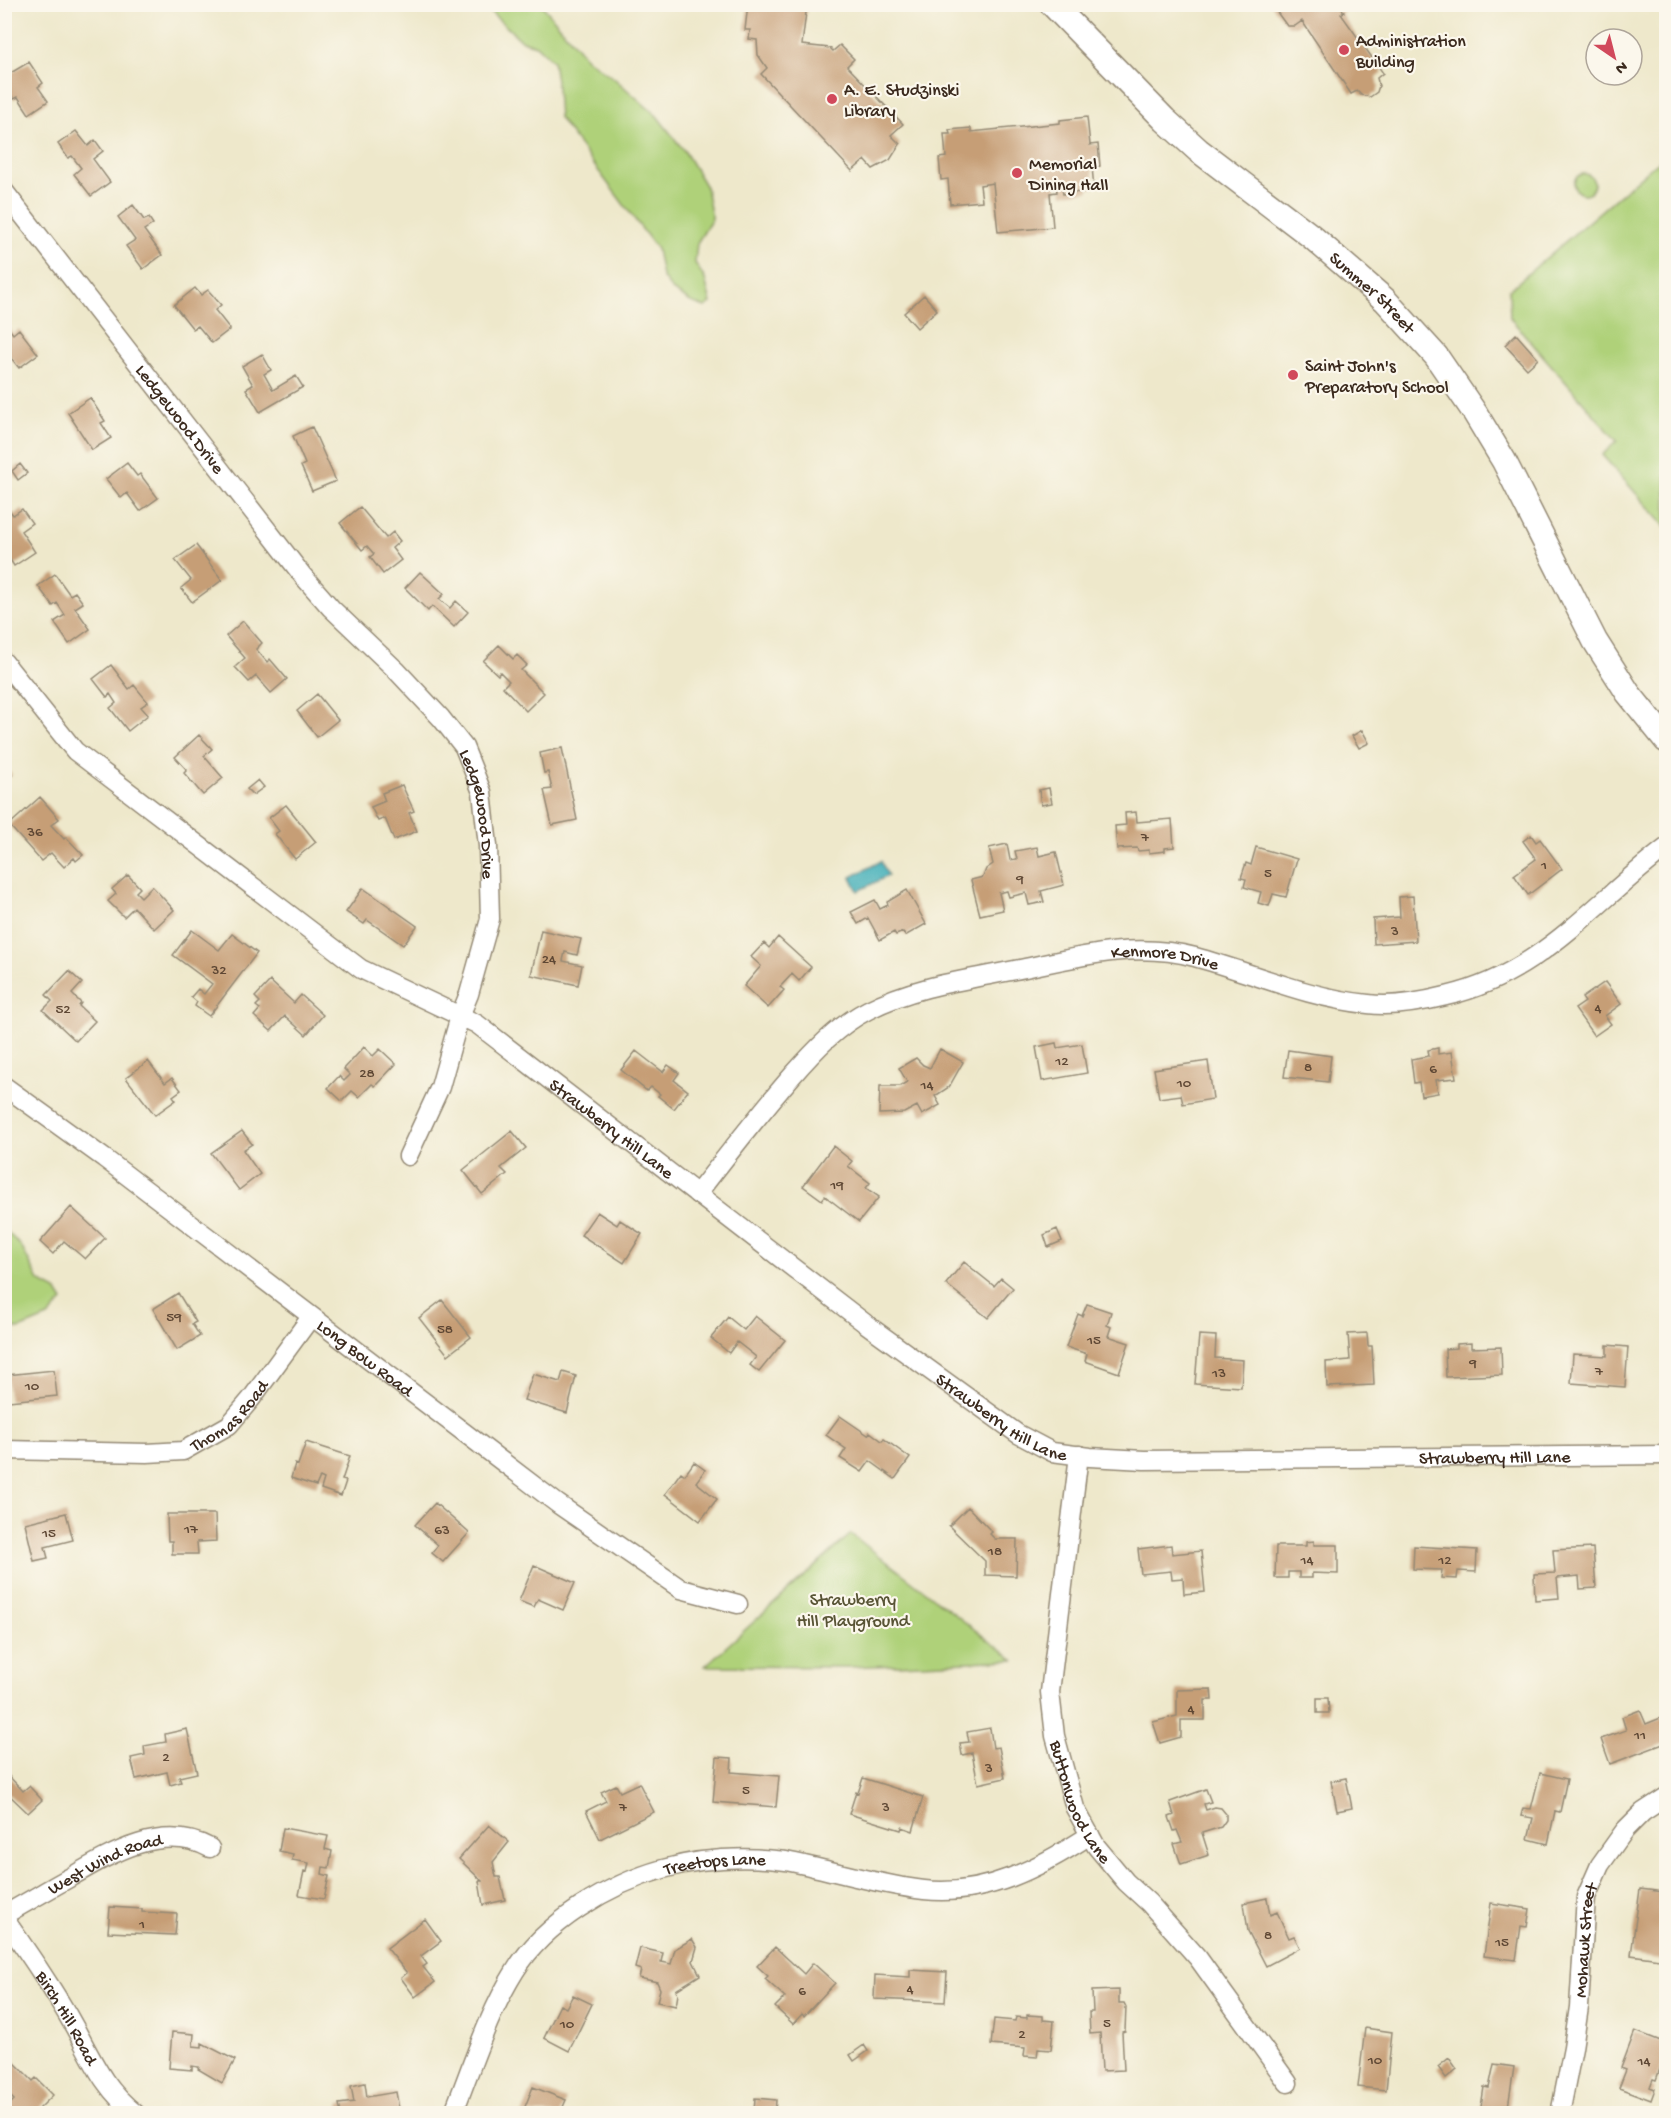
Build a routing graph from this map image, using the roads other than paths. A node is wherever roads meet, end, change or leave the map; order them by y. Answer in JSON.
{"nodes":[{"id":1,"x":1052,"y":4,"type":"edge"},
{"id":2,"x":4,"y":191,"type":"edge"},
{"id":3,"x":4,"y":662,"type":"edge"},
{"id":4,"x":1666,"y":740,"type":"edge"},
{"id":5,"x":1666,"y":848,"type":"edge"},
{"id":6,"x":460,"y":1016,"type":"junction"},
{"id":7,"x":4,"y":1086,"type":"edge"},
{"id":8,"x":408,"y":1156,"type":"dead end"},
{"id":9,"x":697,"y":1194,"type":"junction"},
{"id":10,"x":311,"y":1317,"type":"junction"},
{"id":11,"x":4,"y":1450,"type":"edge"},
{"id":12,"x":1079,"y":1455,"type":"junction"},
{"id":13,"x":1666,"y":1455,"type":"edge"},
{"id":14,"x":738,"y":1604,"type":"dead end"},
{"id":15,"x":1666,"y":1797,"type":"edge"},
{"id":16,"x":1090,"y":1835,"type":"junction"},
{"id":17,"x":210,"y":1848,"type":"dead end"},
{"id":18,"x":4,"y":1917,"type":"edge"},
{"id":19,"x":1288,"y":2083,"type":"dead end"},
{"id":20,"x":136,"y":2114,"type":"edge"},
{"id":21,"x":453,"y":2114,"type":"edge"},
{"id":22,"x":1560,"y":2114,"type":"edge"}],
"edges":[{"from":1,"to":4,"type":"street","name":"Summer Street"},
{"from":2,"to":6,"type":"street","name":"Ledgewood Drive"},
{"from":3,"to":6,"type":"street"},
{"from":5,"to":9,"type":"street","name":"Kenmore Drive"},
{"from":6,"to":8,"type":"street","name":"Ledgewood Drive"},
{"from":6,"to":9,"type":"street","name":"Strawberry Hill Lane"},
{"from":7,"to":10,"type":"street","name":"Long Bow Road"},
{"from":9,"to":12,"type":"street","name":"Strawberry Hill Lane"},
{"from":10,"to":11,"type":"street","name":"Thomas Road"},
{"from":10,"to":14,"type":"street","name":"Long Bow Road"},
{"from":12,"to":13,"type":"street","name":"Strawberry Hill Lane"},
{"from":12,"to":16,"type":"street","name":"Buttonwood Lane"},
{"from":15,"to":22,"type":"street","name":"Mohawk Street"},
{"from":16,"to":19,"type":"street","name":"Buttonwood Lane"},
{"from":16,"to":21,"type":"street","name":"Treetops Lane"},
{"from":17,"to":18,"type":"street","name":"West Wind Road"},
{"from":18,"to":20,"type":"street","name":"Birch Hill Road"}]}
